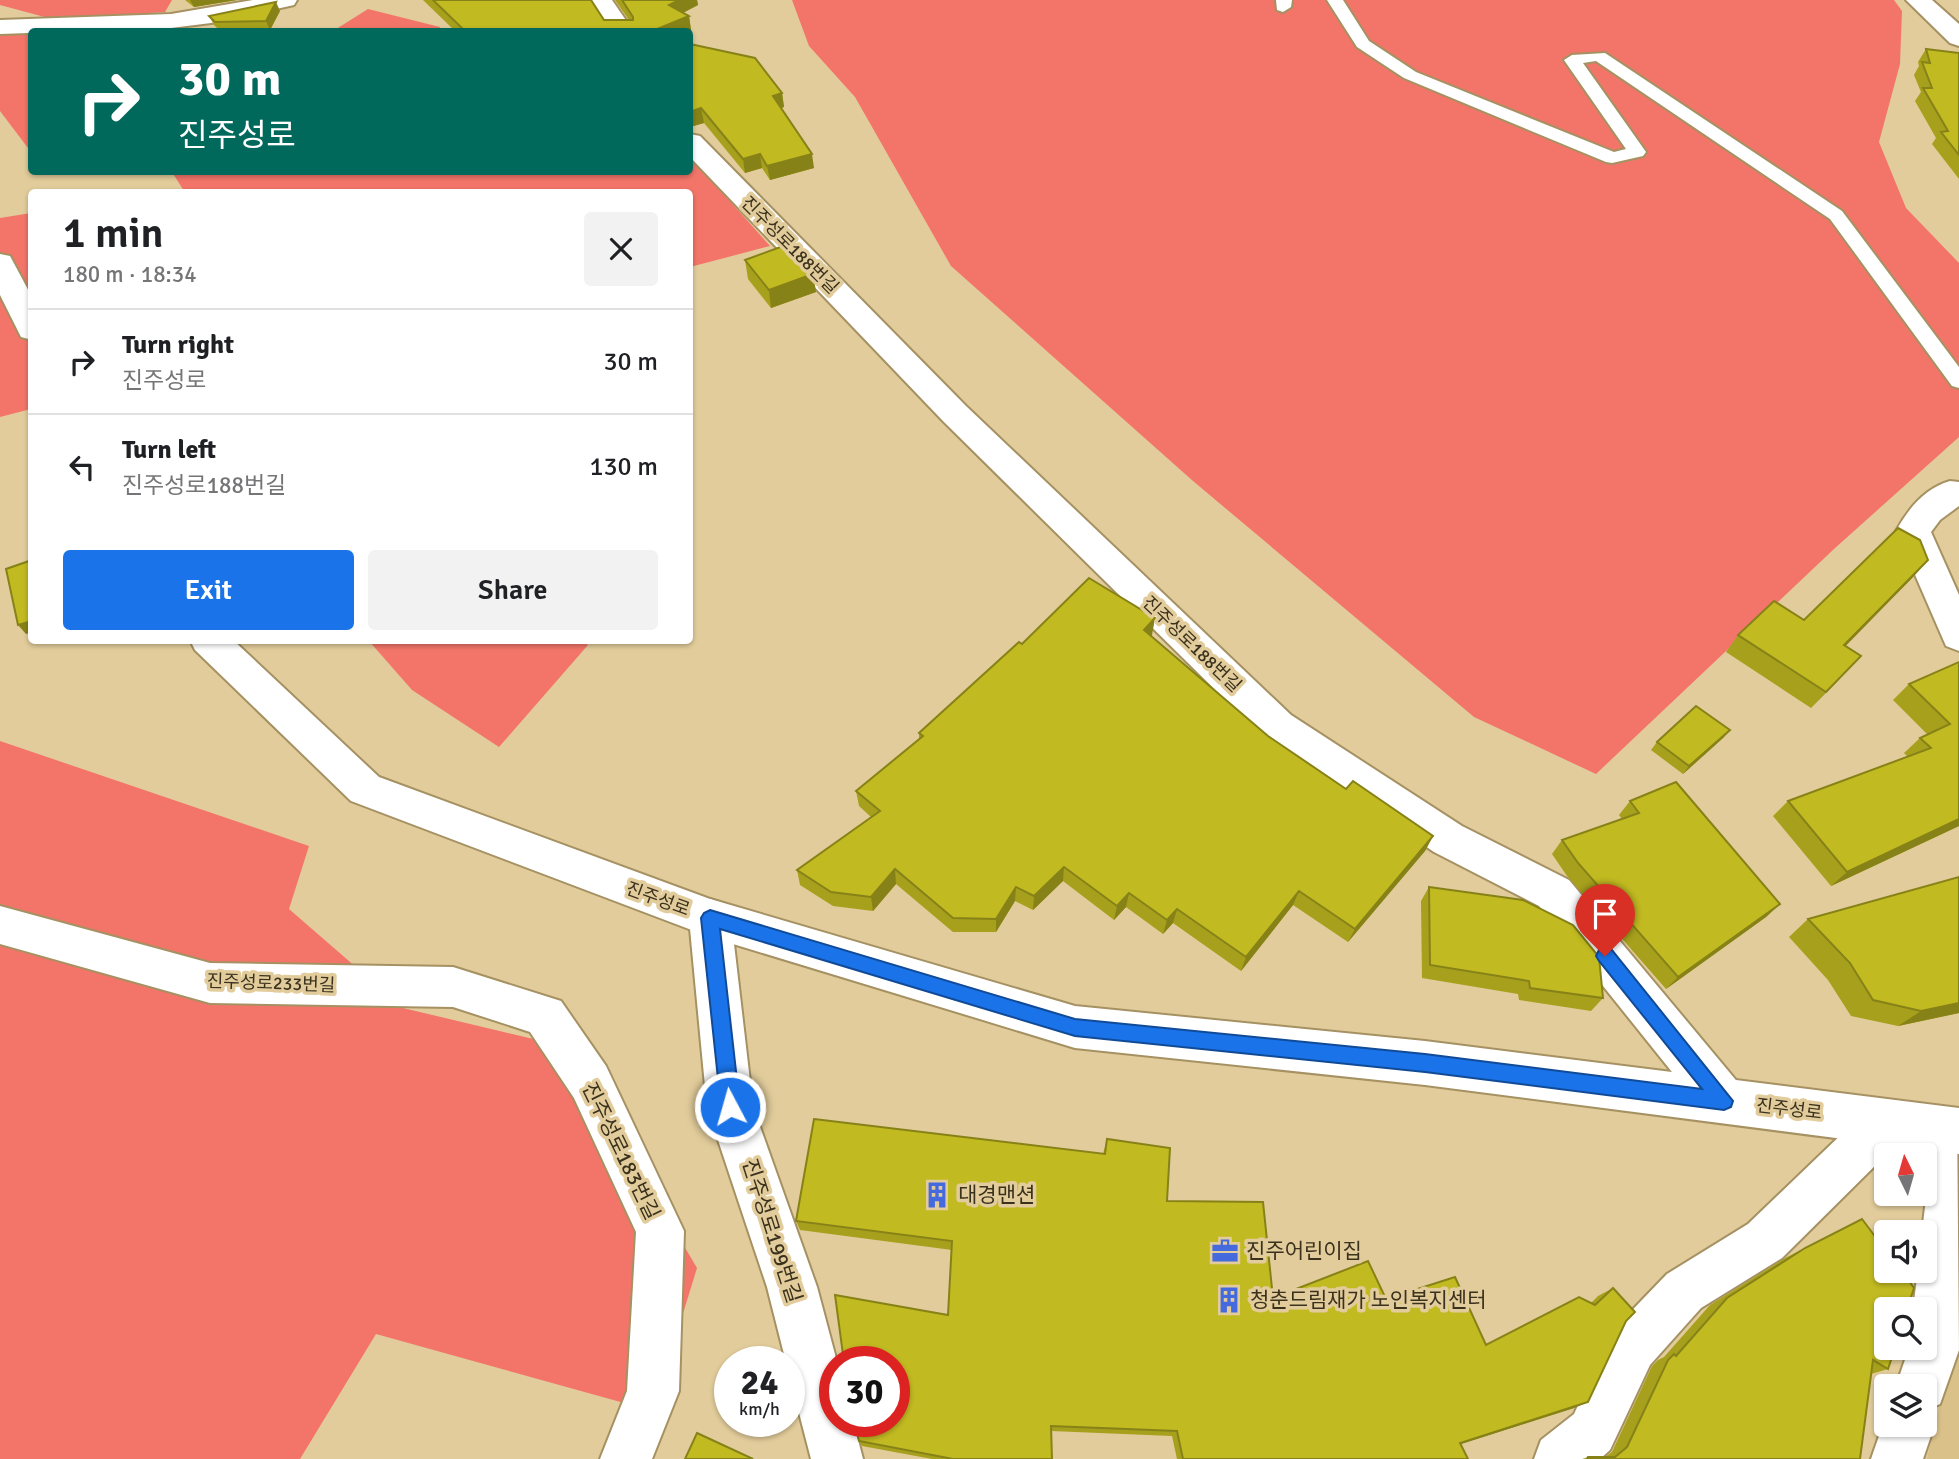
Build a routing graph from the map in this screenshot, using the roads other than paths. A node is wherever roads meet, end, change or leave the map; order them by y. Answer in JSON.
{"nodes":[{"id":1,"x":285,"y":0,"type":"edge"},
{"id":2,"x":600,"y":0,"type":"edge"},
{"id":3,"x":1335,"y":0,"type":"edge"},
{"id":4,"x":1918,"y":0,"type":"edge"},
{"id":5,"x":0,"y":27,"type":"edge"},
{"id":6,"x":619,"y":28,"type":"edge"},
{"id":7,"x":1959,"y":38,"type":"edge"},
{"id":8,"x":693,"y":145,"type":"edge"},
{"id":9,"x":0,"y":263,"type":"edge"},
{"id":10,"x":28,"y":322,"type":"edge"},
{"id":11,"x":1959,"y":381,"type":"edge"},
{"id":12,"x":1956,"y":490,"type":"edge"},
{"id":13,"x":1959,"y":636,"type":"edge"},
{"id":14,"x":212,"y":644,"type":"edge"},
{"id":15,"x":710,"y":918,"type":"junction"},
{"id":16,"x":0,"y":925,"type":"edge"},
{"id":17,"x":545,"y":1016,"type":"joint"},
{"id":18,"x":1724,"y":1101,"type":"junction"},
{"id":19,"x":1887,"y":1122,"type":"junction"},
{"id":20,"x":1958,"y":1131,"type":"edge"},
{"id":21,"x":1926,"y":1374,"type":"edge"},
{"id":22,"x":1905,"y":1437,"type":"edge"},
{"id":23,"x":626,"y":1459,"type":"edge"},
{"id":24,"x":837,"y":1459,"type":"edge"},
{"id":25,"x":1560,"y":1459,"type":"edge"},
{"id":26,"x":1897,"y":1459,"type":"edge"}],
"edges":[{"from":1,"to":5,"type":"street"},
{"from":2,"to":6,"type":"street"},
{"from":3,"to":11,"type":"lane"},
{"from":4,"to":7,"type":"street"},
{"from":8,"to":18,"type":"street","name":"진주성로188번길"},
{"from":9,"to":10,"type":"street"},
{"from":12,"to":13,"type":"street"},
{"from":14,"to":15,"type":"street","name":"진주성로"},
{"from":15,"to":18,"type":"street","name":"진주성로"},
{"from":15,"to":24,"type":"street","name":"진주성로199번길"},
{"from":16,"to":17,"type":"street","name":"진주성로233번길"},
{"from":17,"to":23,"type":"street","name":"진주성로183번길"},
{"from":18,"to":19,"type":"street","name":"진주성로"},
{"from":19,"to":20,"type":"street","name":"진주성로"},
{"from":19,"to":25,"type":"street"},
{"from":20,"to":21,"type":"street"},
{"from":22,"to":26,"type":"street"}]}
